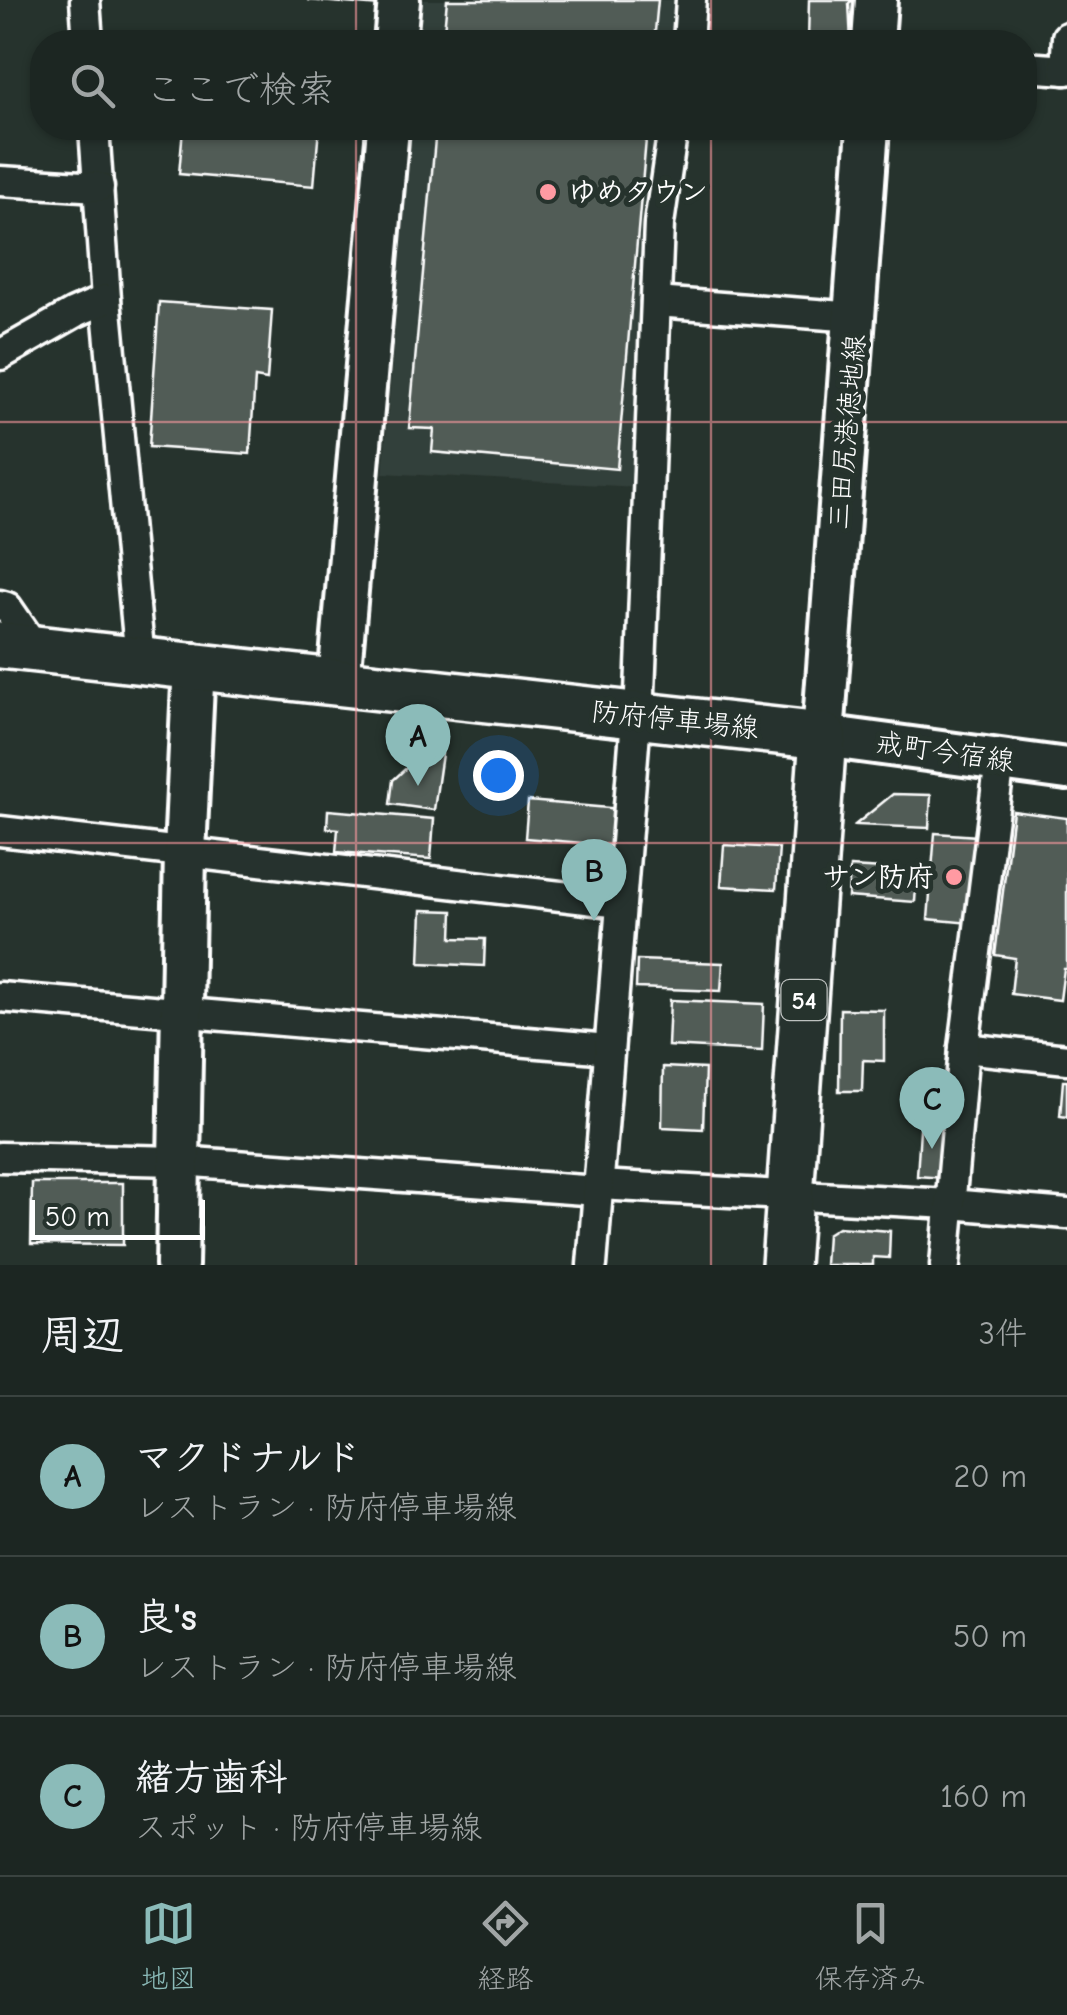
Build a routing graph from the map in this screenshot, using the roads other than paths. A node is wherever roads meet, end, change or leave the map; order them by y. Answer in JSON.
{"nodes":[{"id":1,"x":84,"y":0,"type":"edge"},
{"id":2,"x":399,"y":0,"type":"edge"},
{"id":3,"x":691,"y":0,"type":"edge"},
{"id":4,"x":876,"y":0,"type":"edge"},
{"id":5,"x":87,"y":30,"type":"edge"},
{"id":6,"x":396,"y":30,"type":"edge"},
{"id":7,"x":689,"y":30,"type":"edge"},
{"id":8,"x":875,"y":30,"type":"edge"},
{"id":9,"x":1067,"y":38,"type":"edge"},
{"id":10,"x":1037,"y":68,"type":"edge"},
{"id":11,"x":1066,"y":70,"type":"edge"},
{"id":12,"x":95,"y":140,"type":"edge"},
{"id":13,"x":387,"y":140,"type":"edge"},
{"id":14,"x":672,"y":140,"type":"edge"},
{"id":15,"x":867,"y":140,"type":"edge"},
{"id":16,"x":0,"y":180,"type":"edge"},
{"id":17,"x":98,"y":187,"type":"junction"},
{"id":18,"x":106,"y":300,"type":"junction"},
{"id":19,"x":656,"y":302,"type":"junction"},
{"id":20,"x":856,"y":317,"type":"junction"},
{"id":21,"x":0,"y":356,"type":"edge"},
{"id":22,"x":0,"y":605,"type":"edge"},
{"id":23,"x":18,"y":647,"type":"edge"},
{"id":24,"x":140,"y":660,"type":"junction"},
{"id":25,"x":194,"y":664,"type":"junction"},
{"id":26,"x":339,"y":681,"type":"junction"},
{"id":27,"x":637,"y":724,"type":"junction"},
{"id":28,"x":823,"y":736,"type":"junction"},
{"id":29,"x":1000,"y":760,"type":"junction"},
{"id":30,"x":1067,"y":769,"type":"edge"},
{"id":31,"x":0,"y":830,"type":"edge"},
{"id":32,"x":185,"y":852,"type":"junction"},
{"id":33,"x":621,"y":903,"type":"junction"},
{"id":34,"x":0,"y":997,"type":"edge"},
{"id":35,"x":182,"y":1012,"type":"junction"},
{"id":36,"x":964,"y":1048,"type":"junction"},
{"id":37,"x":610,"y":1049,"type":"junction"},
{"id":38,"x":1067,"y":1059,"type":"edge"},
{"id":39,"x":0,"y":1157,"type":"edge"},
{"id":40,"x":179,"y":1160,"type":"junction"},
{"id":41,"x":598,"y":1188,"type":"junction"},
{"id":42,"x":790,"y":1195,"type":"junction"},
{"id":43,"x":950,"y":1204,"type":"junction"},
{"id":44,"x":1067,"y":1214,"type":"edge"},
{"id":45,"x":177,"y":1265,"type":"edge"},
{"id":46,"x":592,"y":1265,"type":"edge"},
{"id":47,"x":785,"y":1265,"type":"edge"},
{"id":48,"x":945,"y":1265,"type":"edge"}],
"edges":[{"from":1,"to":5,"type":"street"},
{"from":2,"to":6,"type":"street"},
{"from":3,"to":7,"type":"street"},
{"from":4,"to":8,"type":"street"},
{"from":9,"to":11,"type":"street"},
{"from":10,"to":11,"type":"street"},
{"from":12,"to":17,"type":"street"},
{"from":13,"to":26,"type":"street"},
{"from":14,"to":19,"type":"street"},
{"from":15,"to":20,"type":"street","name":"三田尻港徳地線"},
{"from":16,"to":17,"type":"street"},
{"from":17,"to":18,"type":"street"},
{"from":18,"to":21,"type":"street"},
{"from":18,"to":24,"type":"street"},
{"from":19,"to":20,"type":"street"},
{"from":19,"to":27,"type":"street"},
{"from":20,"to":28,"type":"street","name":"三田尻港徳地線"},
{"from":22,"to":23,"type":"street"},
{"from":23,"to":24,"type":"main road","name":"防府停車場線"},
{"from":24,"to":25,"type":"main road","name":"防府停車場線"},
{"from":25,"to":26,"type":"main road","name":"防府停車場線"},
{"from":25,"to":32,"type":"street"},
{"from":26,"to":27,"type":"main road","name":"防府停車場線"},
{"from":27,"to":28,"type":"main road","name":"防府停車場線"},
{"from":27,"to":33,"type":"street"},
{"from":28,"to":29,"type":"street","name":"戒町今宿線"},
{"from":28,"to":42,"type":"main road","number":"54"},
{"from":29,"to":30,"type":"street","name":"戒町今宿線"},
{"from":29,"to":36,"type":"street"},
{"from":31,"to":32,"type":"street"},
{"from":32,"to":33,"type":"street"},
{"from":32,"to":35,"type":"street"},
{"from":33,"to":37,"type":"street"},
{"from":34,"to":35,"type":"street"},
{"from":35,"to":37,"type":"street"},
{"from":35,"to":40,"type":"street"},
{"from":36,"to":38,"type":"street"},
{"from":36,"to":43,"type":"street"},
{"from":37,"to":41,"type":"street"},
{"from":39,"to":40,"type":"street"},
{"from":40,"to":41,"type":"street"},
{"from":40,"to":45,"type":"street"},
{"from":41,"to":42,"type":"street"},
{"from":41,"to":46,"type":"street"},
{"from":42,"to":43,"type":"street"},
{"from":42,"to":47,"type":"main road","number":"54"},
{"from":43,"to":44,"type":"street"},
{"from":43,"to":48,"type":"street"}]}
